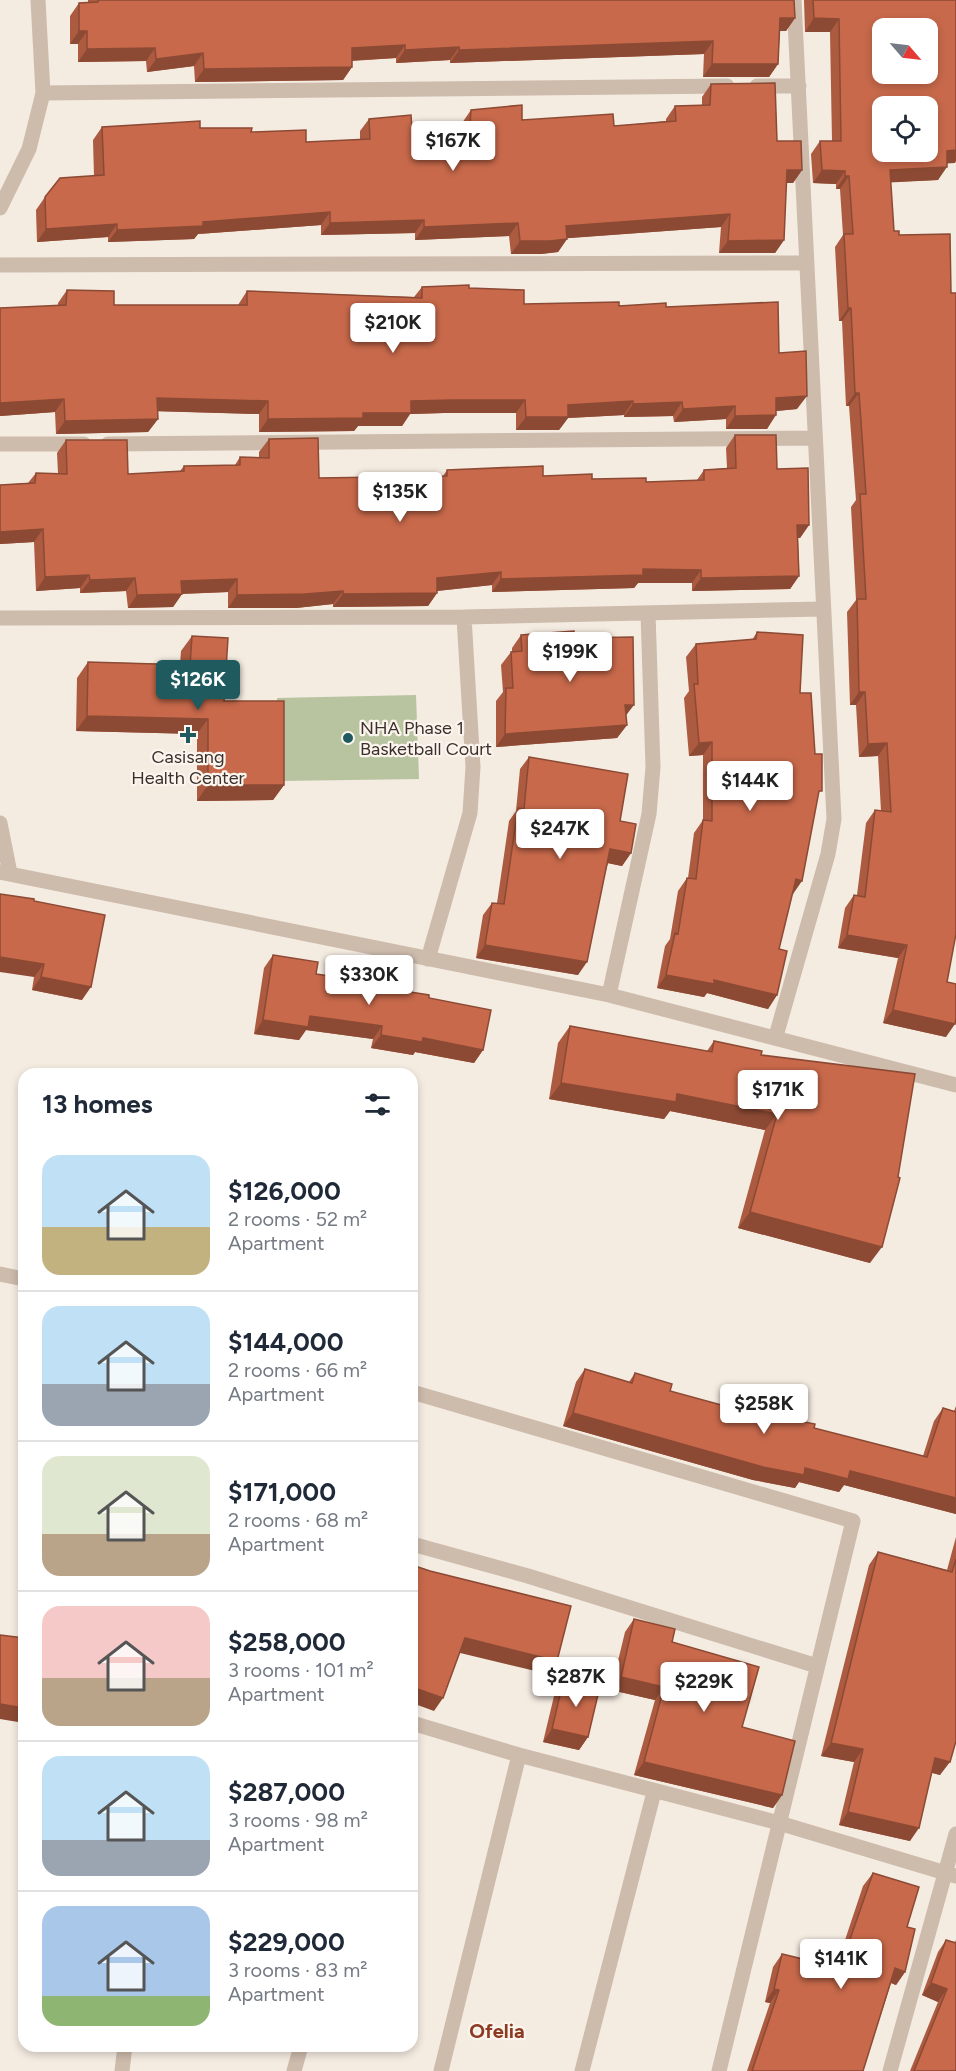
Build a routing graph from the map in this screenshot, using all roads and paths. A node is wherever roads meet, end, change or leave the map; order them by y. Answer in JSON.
{"nodes":[{"id":1,"x":38,"y":0,"type":"edge"},
{"id":2,"x":794,"y":0,"type":"edge"},
{"id":3,"x":799,"y":86,"type":"junction"},
{"id":4,"x":43,"y":93,"type":"junction"},
{"id":5,"x":0,"y":208,"type":"edge"},
{"id":6,"x":805,"y":263,"type":"junction"},
{"id":7,"x":0,"y":264,"type":"edge"},
{"id":8,"x":815,"y":438,"type":"junction"},
{"id":9,"x":0,"y":444,"type":"edge"},
{"id":10,"x":822,"y":609,"type":"junction"},
{"id":11,"x":648,"y":613,"type":"junction"},
{"id":12,"x":464,"y":617,"type":"junction"},
{"id":13,"x":0,"y":618,"type":"edge"},
{"id":14,"x":0,"y":823,"type":"edge"},
{"id":15,"x":5,"y":873,"type":"edge"},
{"id":16,"x":428,"y":958,"type":"junction"},
{"id":17,"x":609,"y":995,"type":"junction"},
{"id":18,"x":776,"y":1036,"type":"junction"},
{"id":19,"x":956,"y":1085,"type":"edge"},
{"id":20,"x":0,"y":1274,"type":"edge"},
{"id":21,"x":18,"y":1278,"type":"edge"},
{"id":22,"x":418,"y":1394,"type":"edge"},
{"id":23,"x":418,"y":1546,"type":"edge"},
{"id":24,"x":817,"y":1666,"type":"junction"},
{"id":25,"x":418,"y":1725,"type":"edge"},
{"id":26,"x":519,"y":1755,"type":"junction"},
{"id":27,"x":654,"y":1792,"type":"junction"},
{"id":28,"x":779,"y":1824,"type":"junction"},
{"id":29,"x":956,"y":1834,"type":"edge"},
{"id":30,"x":951,"y":1874,"type":"edge"},
{"id":31,"x":124,"y":2052,"type":"edge"},
{"id":32,"x":299,"y":2052,"type":"edge"},
{"id":33,"x":122,"y":2071,"type":"edge"},
{"id":34,"x":294,"y":2071,"type":"edge"},
{"id":35,"x":441,"y":2071,"type":"edge"},
{"id":36,"x":582,"y":2071,"type":"edge"},
{"id":37,"x":718,"y":2071,"type":"edge"},
{"id":38,"x":891,"y":2071,"type":"edge"}],
"edges":[{"from":1,"to":4,"type":"street"},
{"from":2,"to":3,"type":"street"},
{"from":3,"to":4,"type":"street"},
{"from":3,"to":6,"type":"street"},
{"from":4,"to":5,"type":"street"},
{"from":6,"to":7,"type":"street"},
{"from":6,"to":8,"type":"street"},
{"from":8,"to":9,"type":"street"},
{"from":8,"to":10,"type":"street"},
{"from":10,"to":11,"type":"street"},
{"from":10,"to":18,"type":"street"},
{"from":11,"to":12,"type":"street"},
{"from":11,"to":17,"type":"street"},
{"from":12,"to":13,"type":"street"},
{"from":12,"to":16,"type":"street"},
{"from":14,"to":15,"type":"street"},
{"from":15,"to":16,"type":"street"},
{"from":16,"to":17,"type":"street"},
{"from":17,"to":18,"type":"street"},
{"from":18,"to":19,"type":"street"},
{"from":20,"to":21,"type":"street"},
{"from":22,"to":24,"type":"street"},
{"from":23,"to":24,"type":"street"},
{"from":24,"to":28,"type":"street"},
{"from":25,"to":26,"type":"street"},
{"from":26,"to":27,"type":"street"},
{"from":26,"to":35,"type":"street"},
{"from":27,"to":28,"type":"street"},
{"from":27,"to":36,"type":"street"},
{"from":28,"to":30,"type":"street"},
{"from":28,"to":37,"type":"street"},
{"from":29,"to":30,"type":"street"},
{"from":30,"to":38,"type":"street"},
{"from":31,"to":33,"type":"street"},
{"from":32,"to":34,"type":"street"}]}
